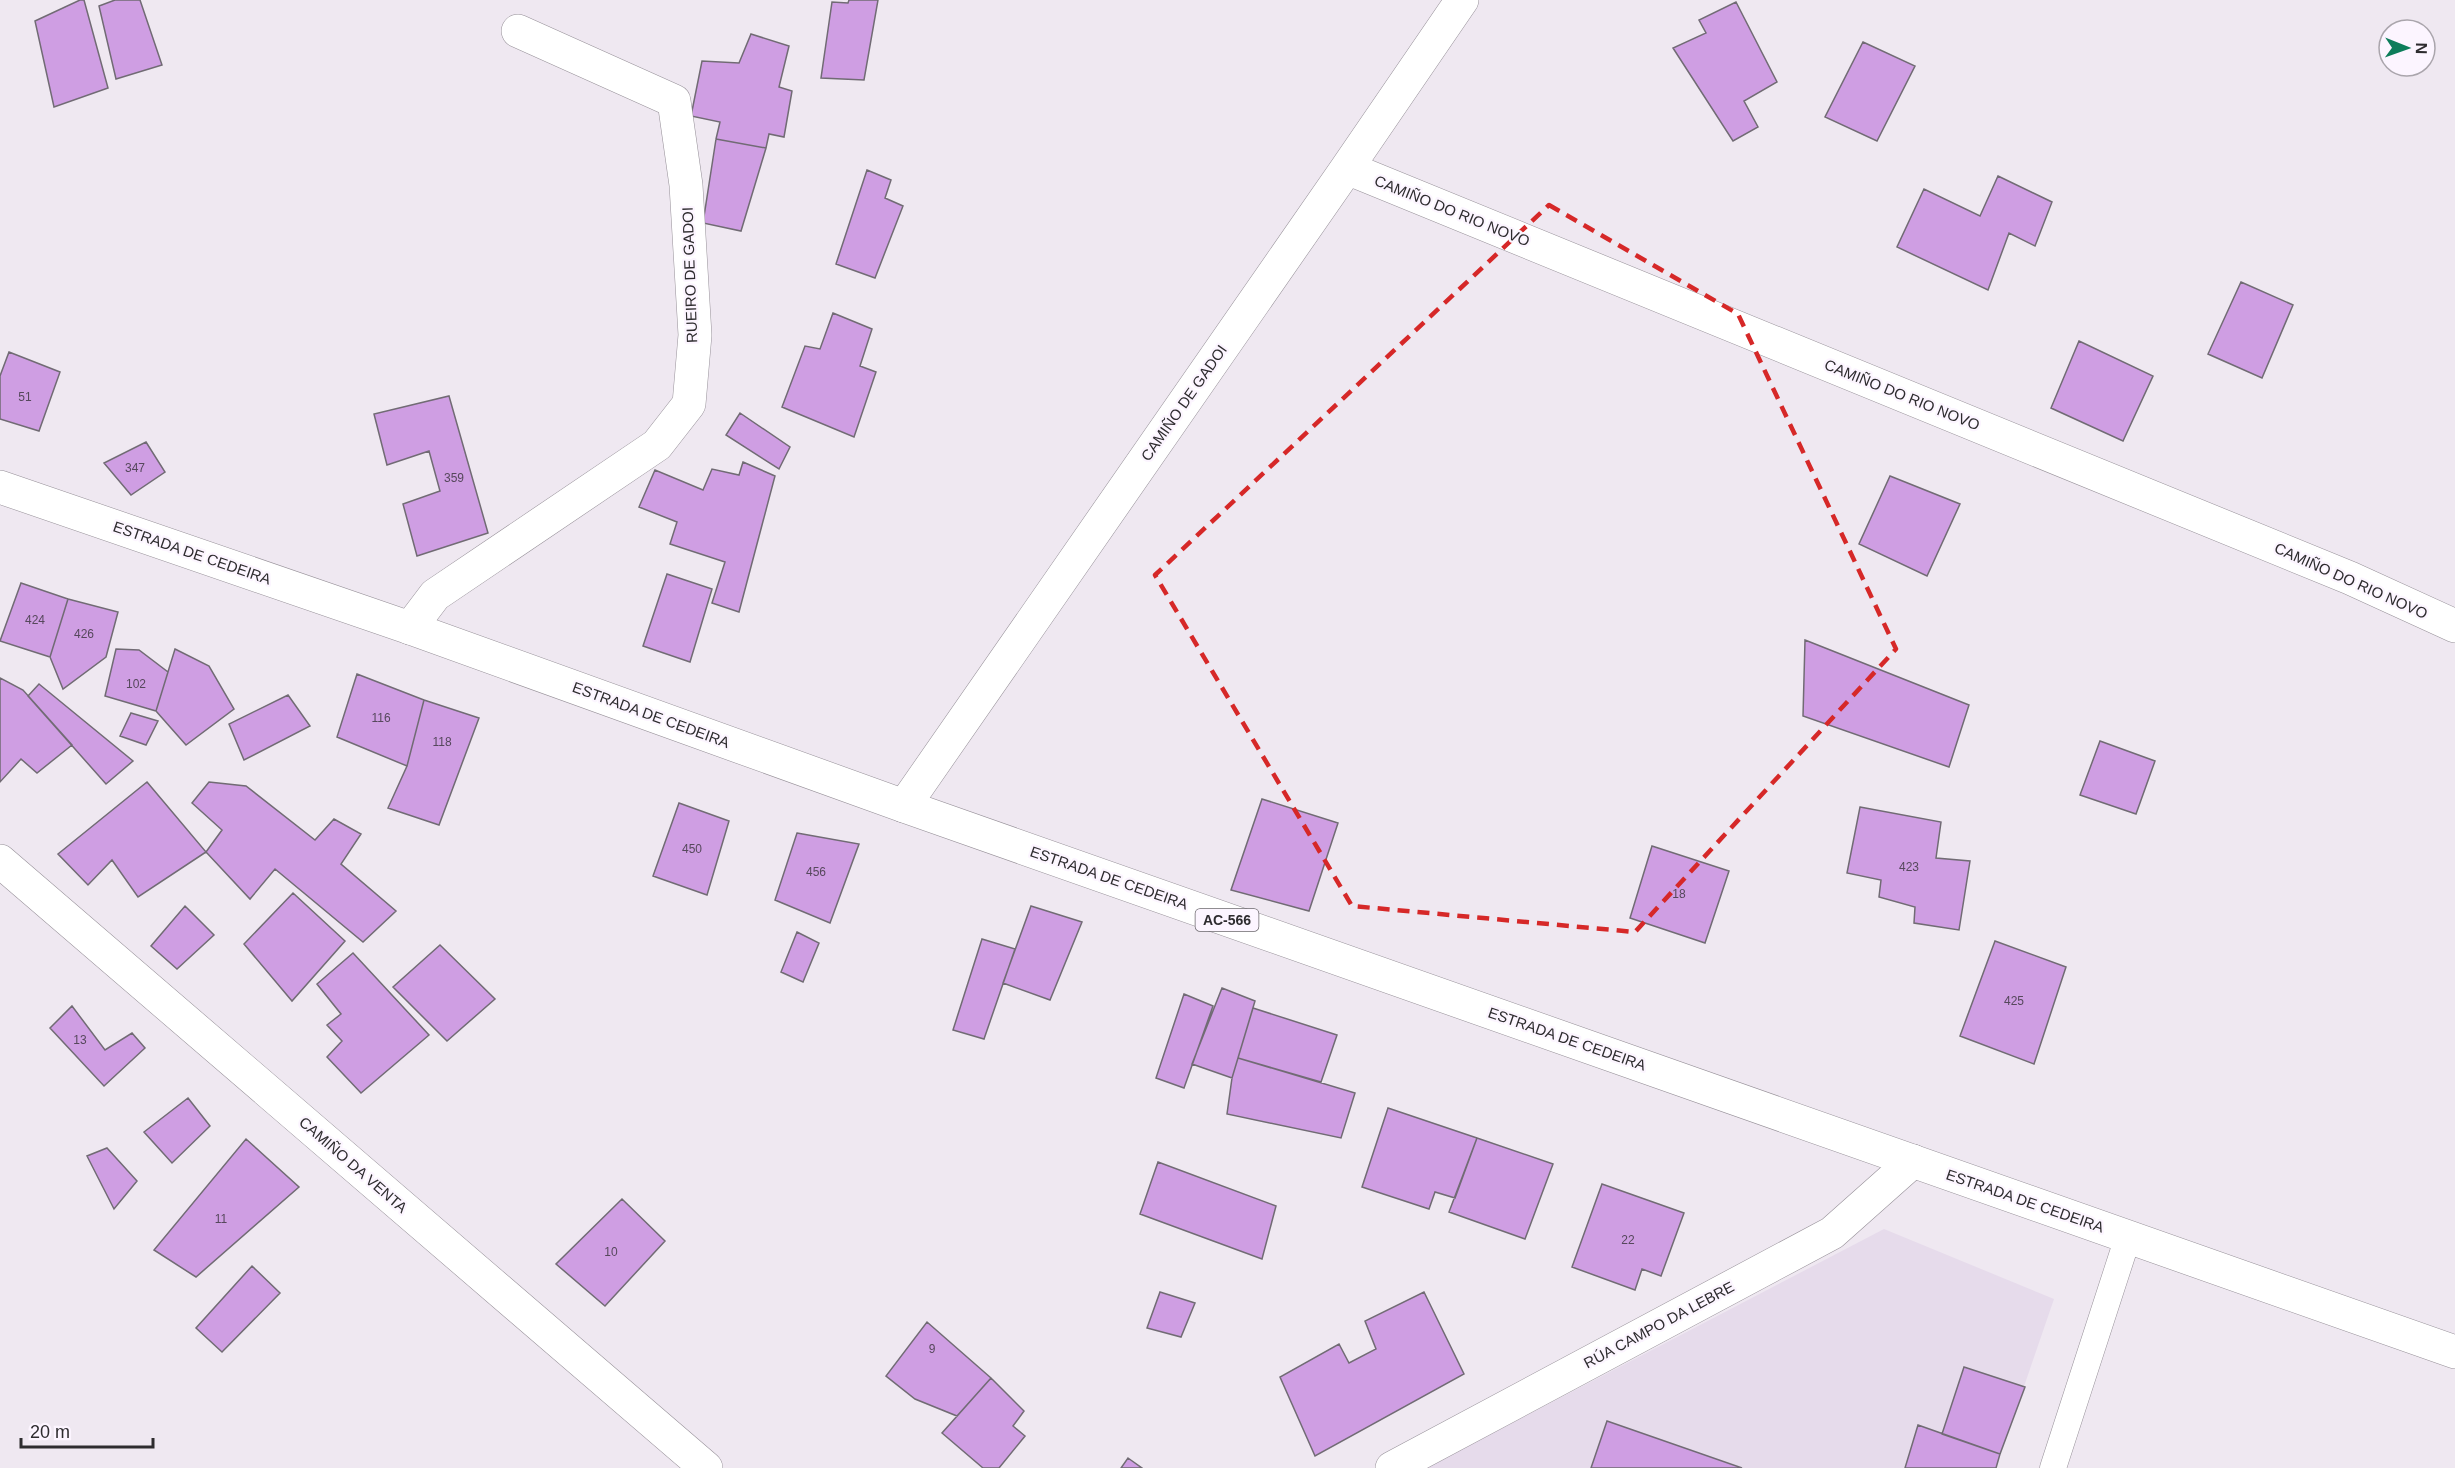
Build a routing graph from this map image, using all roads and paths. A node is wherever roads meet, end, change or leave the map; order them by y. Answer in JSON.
{"nodes":[{"id":1,"x":1462,"y":0,"type":"edge"},
{"id":2,"x":518,"y":31,"type":"dead end"},
{"id":3,"x":1347,"y":168,"type":"junction"},
{"id":4,"x":0,"y":487,"type":"edge"},
{"id":5,"x":2455,"y":626,"type":"edge"},
{"id":6,"x":410,"y":628,"type":"junction"},
{"id":7,"x":904,"y":806,"type":"junction"},
{"id":8,"x":0,"y":861,"type":"edge"},
{"id":9,"x":1912,"y":1161,"type":"junction"},
{"id":10,"x":2128,"y":1237,"type":"junction"},
{"id":11,"x":2455,"y":1352,"type":"edge"},
{"id":12,"x":706,"y":1468,"type":"edge"},
{"id":13,"x":1392,"y":1468,"type":"edge"},
{"id":14,"x":2053,"y":1468,"type":"edge"}],
"edges":[{"from":1,"to":3,"type":"street","name":"CAMIÑO DE GADOI"},
{"from":2,"to":6,"type":"street","name":"RUEIRO DE GADOI"},
{"from":3,"to":5,"type":"street","name":"CAMIÑO DO RIO NOVO"},
{"from":3,"to":7,"type":"street","name":"CAMIÑO DE GADOI"},
{"from":4,"to":6,"type":"street","name":"ESTRADA DE CEDEIRA","number":"AC-566"},
{"from":6,"to":7,"type":"street","name":"ESTRADA DE CEDEIRA","number":"AC-566"},
{"from":7,"to":9,"type":"street","name":"ESTRADA DE CEDEIRA","number":"AC-566"},
{"from":8,"to":12,"type":"street","name":"CAMIÑO DA VENTA"},
{"from":9,"to":10,"type":"street","name":"ESTRADA DE CEDEIRA","number":"AC-566"},
{"from":9,"to":13,"type":"street","name":"RÚA CAMPO DA LEBRE"},
{"from":10,"to":11,"type":"street","name":"ESTRADA DE CEDEIRA","number":"AC-566"},
{"from":10,"to":14,"type":"lane"}]}
